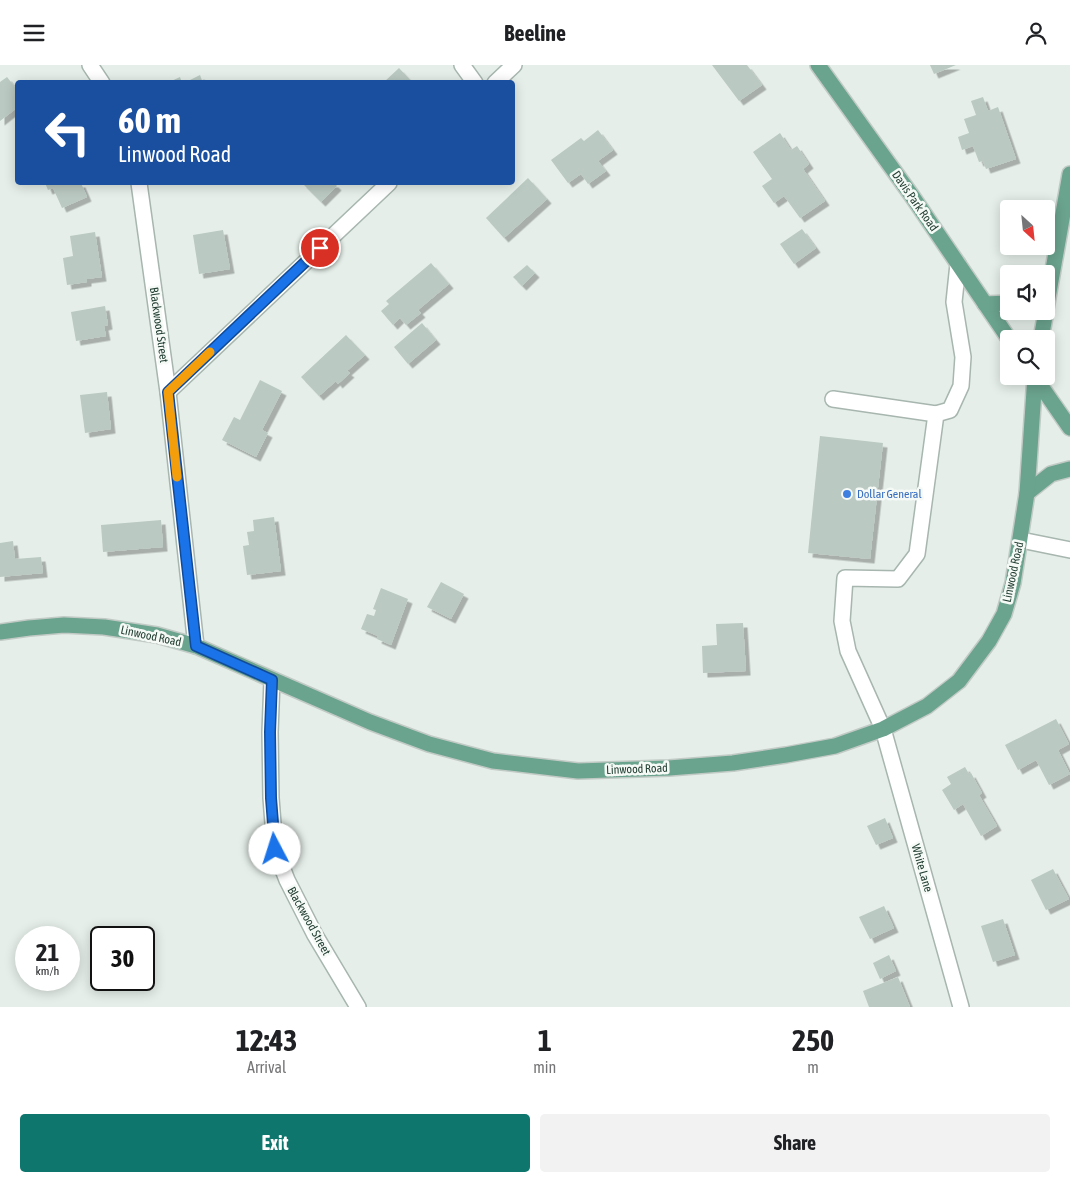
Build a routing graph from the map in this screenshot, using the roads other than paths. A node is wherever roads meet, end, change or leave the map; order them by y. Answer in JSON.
{"nodes":[{"id":1,"x":90,"y":65,"type":"edge"},
{"id":2,"x":462,"y":65,"type":"edge"},
{"id":3,"x":514,"y":65,"type":"edge"},
{"id":4,"x":818,"y":65,"type":"edge"},
{"id":5,"x":100,"y":80,"type":"edge"},
{"id":6,"x":474,"y":80,"type":"edge"},
{"id":7,"x":498,"y":80,"type":"edge"},
{"id":8,"x":1070,"y":174,"type":"edge"},
{"id":9,"x":139,"y":185,"type":"edge"},
{"id":10,"x":387,"y":185,"type":"edge"},
{"id":11,"x":958,"y":264,"type":"junction"},
{"id":12,"x":1052,"y":265,"type":"edge"},
{"id":13,"x":1000,"y":303,"type":"edge"},
{"id":14,"x":985,"y":304,"type":"junction"},
{"id":15,"x":1003,"y":330,"type":"edge"},
{"id":16,"x":1035,"y":385,"type":"edge"},
{"id":17,"x":1040,"y":385,"type":"edge"},
{"id":18,"x":168,"y":392,"type":"junction"},
{"id":19,"x":833,"y":399,"type":"dead end"},
{"id":20,"x":936,"y":414,"type":"junction"},
{"id":21,"x":1070,"y":428,"type":"edge"},
{"id":22,"x":1070,"y":469,"type":"edge"},
{"id":23,"x":1028,"y":493,"type":"junction"},
{"id":24,"x":1021,"y":539,"type":"junction"},
{"id":25,"x":1070,"y":550,"type":"edge"},
{"id":26,"x":0,"y":632,"type":"edge"},
{"id":27,"x":196,"y":646,"type":"junction"},
{"id":28,"x":272,"y":680,"type":"junction"},
{"id":29,"x":883,"y":729,"type":"junction"},
{"id":30,"x":358,"y":1007,"type":"edge"},
{"id":31,"x":961,"y":1007,"type":"edge"}],
"edges":[{"from":1,"to":5,"type":"street"},
{"from":2,"to":6,"type":"street"},
{"from":3,"to":7,"type":"street"},
{"from":4,"to":11,"type":"main road","name":"Davis Park Road"},
{"from":8,"to":12,"type":"main road"},
{"from":9,"to":18,"type":"street","name":"Blackwood Street"},
{"from":10,"to":18,"type":"street"},
{"from":11,"to":14,"type":"main road","name":"Davis Park Road"},
{"from":11,"to":20,"type":"street"},
{"from":13,"to":14,"type":"main road"},
{"from":14,"to":15,"type":"main road","name":"Davis Park Road"},
{"from":16,"to":23,"type":"main road","name":"Linwood Road"},
{"from":17,"to":21,"type":"main road"},
{"from":18,"to":27,"type":"street","name":"Blackwood Street"},
{"from":19,"to":20,"type":"street"},
{"from":20,"to":29,"type":"street","name":"White Lane"},
{"from":22,"to":23,"type":"main road"},
{"from":23,"to":24,"type":"main road","name":"Linwood Road"},
{"from":24,"to":25,"type":"street"},
{"from":24,"to":29,"type":"main road","name":"Linwood Road"},
{"from":26,"to":27,"type":"main road","name":"Linwood Road"},
{"from":27,"to":28,"type":"main road","name":"Linwood Road"},
{"from":28,"to":29,"type":"main road","name":"Linwood Road"},
{"from":28,"to":30,"type":"street","name":"Blackwood Street"},
{"from":29,"to":31,"type":"street","name":"White Lane"}]}
